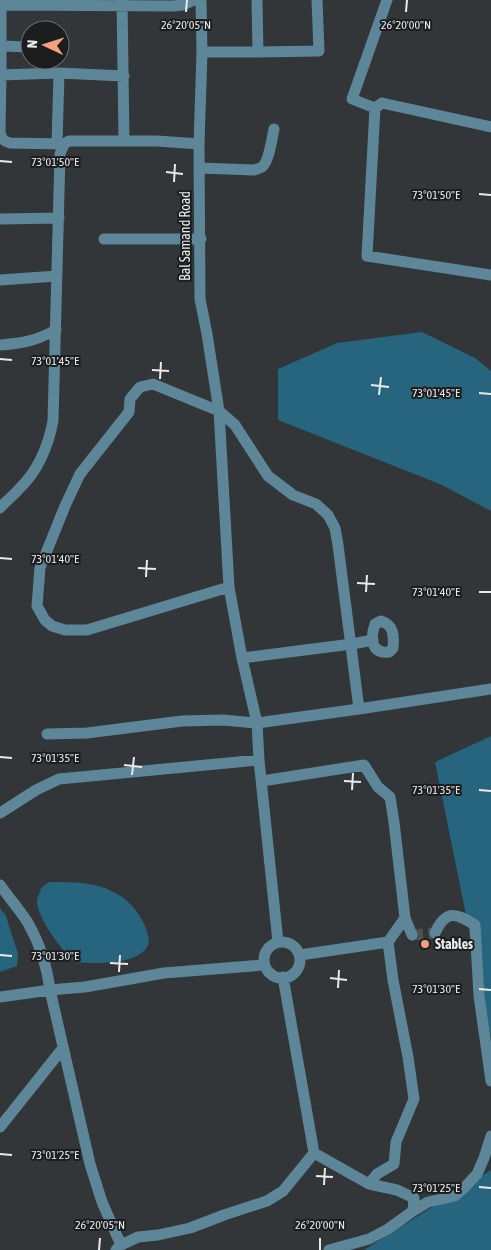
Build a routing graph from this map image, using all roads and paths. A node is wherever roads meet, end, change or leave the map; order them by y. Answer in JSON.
{"nodes":[{"id":1,"x":194,"y":0,"type":"edge"},
{"id":2,"x":201,"y":0,"type":"edge"},
{"id":3,"x":257,"y":0,"type":"edge"},
{"id":4,"x":317,"y":0,"type":"edge"},
{"id":5,"x":387,"y":0,"type":"edge"},
{"id":6,"x":122,"y":3,"type":"edge"},
{"id":7,"x":1,"y":4,"type":"edge"},
{"id":8,"x":2,"y":46,"type":"junction"},
{"id":9,"x":20,"y":47,"type":"edge"},
{"id":10,"x":202,"y":52,"type":"junction"},
{"id":11,"x":258,"y":52,"type":"junction"},
{"id":12,"x":59,"y":73,"type":"junction"},
{"id":13,"x":1,"y":75,"type":"edge"},
{"id":14,"x":124,"y":76,"type":"junction"},
{"id":15,"x":375,"y":108,"type":"junction"},
{"id":16,"x":491,"y":127,"type":"edge"},
{"id":17,"x":274,"y":129,"type":"dead end"},
{"id":18,"x":124,"y":140,"type":"junction"},
{"id":19,"x":61,"y":144,"type":"junction"},
{"id":20,"x":199,"y":144,"type":"junction"},
{"id":21,"x":200,"y":168,"type":"junction"},
{"id":22,"x":59,"y":218,"type":"junction"},
{"id":23,"x":0,"y":219,"type":"edge"},
{"id":24,"x":104,"y":238,"type":"dead end"},
{"id":25,"x":201,"y":239,"type":"junction"},
{"id":26,"x":491,"y":275,"type":"edge"},
{"id":27,"x":58,"y":276,"type":"junction"},
{"id":28,"x":0,"y":280,"type":"edge"},
{"id":29,"x":56,"y":330,"type":"junction"},
{"id":30,"x":0,"y":345,"type":"edge"},
{"id":31,"x":219,"y":411,"type":"junction"},
{"id":32,"x":2,"y":505,"type":"edge"},
{"id":33,"x":229,"y":587,"type":"junction"},
{"id":34,"x":373,"y":640,"type":"dead end"},
{"id":35,"x":352,"y":644,"type":"junction"},
{"id":36,"x":242,"y":658,"type":"junction"},
{"id":37,"x":491,"y":689,"type":"edge"},
{"id":38,"x":359,"y":709,"type":"junction"},
{"id":39,"x":257,"y":723,"type":"junction"},
{"id":40,"x":47,"y":734,"type":"dead end"},
{"id":41,"x":259,"y":760,"type":"junction"},
{"id":42,"x":262,"y":781,"type":"junction"},
{"id":43,"x":0,"y":813,"type":"edge"},
{"id":44,"x":0,"y":885,"type":"edge"},
{"id":45,"x":404,"y":918,"type":"junction"},
{"id":46,"x":435,"y":933,"type":"tunnel mouth"},
{"id":47,"x":412,"y":935,"type":"dead end"},
{"id":48,"x":278,"y":942,"type":"junction"},
{"id":49,"x":388,"y":942,"type":"junction"},
{"id":50,"x":300,"y":956,"type":"junction"},
{"id":51,"x":264,"y":965,"type":"junction"},
{"id":52,"x":283,"y":978,"type":"junction"},
{"id":53,"x":50,"y":990,"type":"junction"},
{"id":54,"x":0,"y":997,"type":"edge"},
{"id":55,"x":63,"y":1048,"type":"junction"},
{"id":56,"x":491,"y":1081,"type":"edge"},
{"id":57,"x":0,"y":1127,"type":"edge"},
{"id":58,"x":491,"y":1136,"type":"edge"},
{"id":59,"x":314,"y":1153,"type":"junction"},
{"id":60,"x":369,"y":1184,"type":"junction"},
{"id":61,"x":413,"y":1211,"type":"junction"},
{"id":62,"x":119,"y":1248,"type":"edge"},
{"id":63,"x":329,"y":1250,"type":"edge"}],
"edges":[{"from":1,"to":6,"type":"street"},
{"from":2,"to":10,"type":"street","name":"Bal Samand Road"},
{"from":3,"to":11,"type":"street"},
{"from":4,"to":11,"type":"street"},
{"from":5,"to":15,"type":"street"},
{"from":6,"to":7,"type":"street"},
{"from":6,"to":14,"type":"street"},
{"from":7,"to":8,"type":"street"},
{"from":8,"to":9,"type":"street"},
{"from":8,"to":13,"type":"street"},
{"from":10,"to":11,"type":"street"},
{"from":10,"to":20,"type":"street","name":"Bal Samand Road"},
{"from":12,"to":13,"type":"street"},
{"from":12,"to":14,"type":"street"},
{"from":12,"to":19,"type":"street"},
{"from":13,"to":19,"type":"street"},
{"from":14,"to":18,"type":"street"},
{"from":15,"to":16,"type":"street"},
{"from":15,"to":26,"type":"street"},
{"from":17,"to":21,"type":"street"},
{"from":18,"to":19,"type":"street"},
{"from":18,"to":20,"type":"street"},
{"from":19,"to":22,"type":"street"},
{"from":20,"to":21,"type":"street","name":"Bal Samand Road"},
{"from":21,"to":25,"type":"street","name":"Bal Samand Road"},
{"from":22,"to":23,"type":"street"},
{"from":22,"to":27,"type":"street"},
{"from":24,"to":25,"type":"street"},
{"from":25,"to":31,"type":"street","name":"Bal Samand Road"},
{"from":27,"to":28,"type":"street"},
{"from":27,"to":29,"type":"street"},
{"from":29,"to":30,"type":"street"},
{"from":29,"to":32,"type":"street"},
{"from":31,"to":33,"type":"street","name":"Bal Samand Road"},
{"from":31,"to":33,"type":"street"},
{"from":31,"to":35,"type":"street"},
{"from":33,"to":36,"type":"street","name":"Bal Samand Road"},
{"from":34,"to":35,"type":"street"},
{"from":35,"to":36,"type":"street"},
{"from":35,"to":38,"type":"street"},
{"from":36,"to":39,"type":"street","name":"Bal Samand Road"},
{"from":37,"to":38,"type":"street"},
{"from":38,"to":39,"type":"street"},
{"from":39,"to":40,"type":"street"},
{"from":39,"to":41,"type":"street","name":"Bal Samand Road"},
{"from":41,"to":42,"type":"street","name":"Bal Samand Road"},
{"from":41,"to":43,"type":"street"},
{"from":42,"to":45,"type":"street"},
{"from":42,"to":48,"type":"street","name":"Bal Samand Road"},
{"from":44,"to":53,"type":"street"},
{"from":45,"to":47,"type":"street"},
{"from":45,"to":49,"type":"street"},
{"from":46,"to":56,"type":"street"},
{"from":48,"to":50,"type":"street"},
{"from":48,"to":51,"type":"street"},
{"from":49,"to":50,"type":"street"},
{"from":49,"to":60,"type":"street"},
{"from":50,"to":52,"type":"street"},
{"from":51,"to":52,"type":"street"},
{"from":51,"to":53,"type":"street"},
{"from":52,"to":59,"type":"street"},
{"from":53,"to":54,"type":"street"},
{"from":53,"to":55,"type":"street"},
{"from":55,"to":57,"type":"street"},
{"from":55,"to":62,"type":"street"},
{"from":58,"to":61,"type":"street"},
{"from":59,"to":60,"type":"street"},
{"from":59,"to":62,"type":"street"},
{"from":60,"to":61,"type":"street"},
{"from":61,"to":63,"type":"street"}]}
